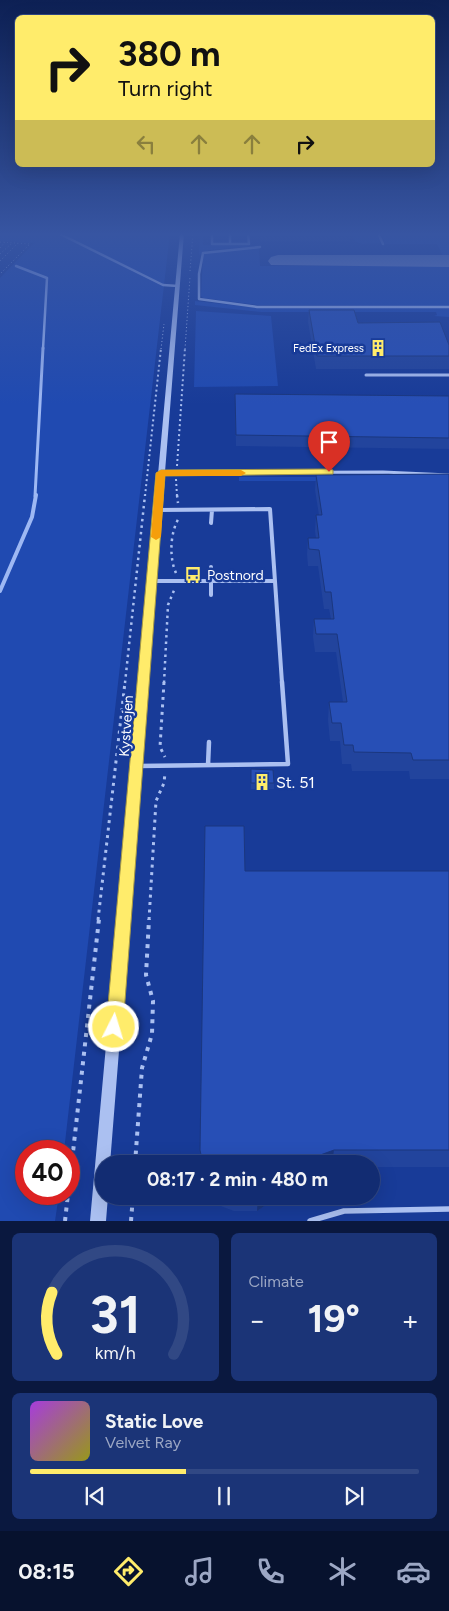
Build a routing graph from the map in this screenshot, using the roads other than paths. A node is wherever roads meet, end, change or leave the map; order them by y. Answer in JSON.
{"nodes":[{"id":1,"x":178,"y":290,"type":"edge"},
{"id":2,"x":199,"y":290,"type":"edge"},
{"id":3,"x":449,"y":307,"type":"edge"},
{"id":4,"x":366,"y":375,"type":"dead end"},
{"id":5,"x":449,"y":375,"type":"edge"},
{"id":6,"x":161,"y":473,"type":"junction"},
{"id":7,"x":449,"y":474,"type":"edge"},
{"id":8,"x":158,"y":510,"type":"junction"},
{"id":9,"x":212,"y":510,"type":"junction"},
{"id":10,"x":212,"y":523,"type":"dead end"},
{"id":11,"x":211,"y":567,"type":"dead end"},
{"id":12,"x":152,"y":581,"type":"junction"},
{"id":13,"x":211,"y":581,"type":"junction"},
{"id":14,"x":274,"y":581,"type":"junction"},
{"id":15,"x":211,"y":595,"type":"dead end"},
{"id":16,"x":209,"y":742,"type":"dead end"},
{"id":17,"x":208,"y":765,"type":"junction"},
{"id":18,"x":138,"y":766,"type":"junction"},
{"id":19,"x":449,"y":1209,"type":"edge"},
{"id":20,"x":98,"y":1221,"type":"edge"},
{"id":21,"x":310,"y":1221,"type":"edge"}],
"edges":[{"from":1,"to":6,"type":"street","name":"Kystvejen"},
{"from":2,"to":3,"type":"lane"},
{"from":4,"to":5,"type":"lane"},
{"from":6,"to":7,"type":"lane"},
{"from":6,"to":8,"type":"street","name":"Kystvejen"},
{"from":8,"to":9,"type":"lane"},
{"from":8,"to":12,"type":"street","name":"Kystvejen"},
{"from":9,"to":10,"type":"lane"},
{"from":9,"to":14,"type":"lane"},
{"from":11,"to":13,"type":"lane"},
{"from":12,"to":13,"type":"lane"},
{"from":12,"to":18,"type":"street","name":"Kystvejen"},
{"from":13,"to":14,"type":"lane"},
{"from":13,"to":15,"type":"lane"},
{"from":14,"to":17,"type":"lane"},
{"from":16,"to":17,"type":"lane"},
{"from":17,"to":18,"type":"lane"},
{"from":18,"to":20,"type":"street","name":"Kystvejen"},
{"from":19,"to":21,"type":"lane"}]}
